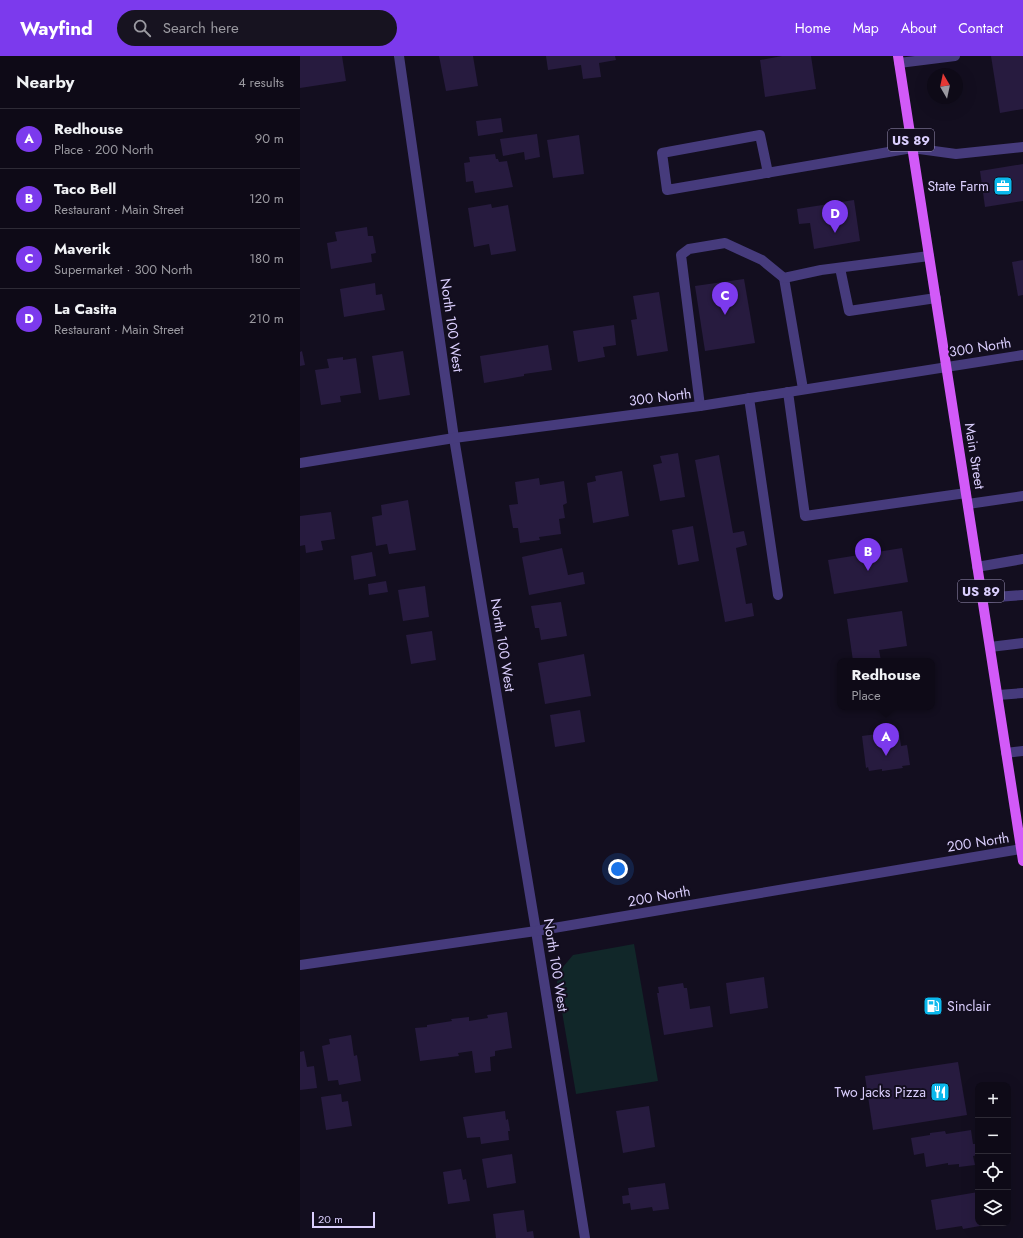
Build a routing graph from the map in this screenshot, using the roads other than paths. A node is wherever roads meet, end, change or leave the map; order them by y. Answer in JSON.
{"nodes":[{"id":1,"x":399,"y":56,"type":"edge"},
{"id":2,"x":955,"y":56,"type":"edge"},
{"id":3,"x":899,"y":60,"type":"edge"},
{"id":4,"x":1023,"y":147,"type":"edge"},
{"id":5,"x":912,"y":148,"type":"junction"},
{"id":6,"x":768,"y":173,"type":"junction"},
{"id":7,"x":929,"y":256,"type":"junction"},
{"id":8,"x":840,"y":268,"type":"junction"},
{"id":9,"x":784,"y":278,"type":"junction"},
{"id":10,"x":936,"y":298,"type":"junction"},
{"id":11,"x":1023,"y":355,"type":"edge"},
{"id":12,"x":946,"y":367,"type":"junction"},
{"id":13,"x":803,"y":389,"type":"junction"},
{"id":14,"x":788,"y":392,"type":"junction"},
{"id":15,"x":748,"y":398,"type":"junction"},
{"id":16,"x":700,"y":406,"type":"junction"},
{"id":17,"x":454,"y":438,"type":"junction"},
{"id":18,"x":300,"y":463,"type":"edge"},
{"id":19,"x":966,"y":493,"type":"junction"},
{"id":20,"x":1023,"y":496,"type":"edge"},
{"id":21,"x":968,"y":504,"type":"junction"},
{"id":22,"x":1023,"y":559,"type":"edge"},
{"id":23,"x":977,"y":567,"type":"junction"},
{"id":24,"x":1023,"y":594,"type":"edge"},
{"id":25,"x":778,"y":595,"type":"dead end"},
{"id":26,"x":982,"y":598,"type":"junction"},
{"id":27,"x":1023,"y":644,"type":"edge"},
{"id":28,"x":990,"y":647,"type":"junction"},
{"id":29,"x":1023,"y":692,"type":"edge"},
{"id":30,"x":998,"y":695,"type":"junction"},
{"id":31,"x":1023,"y":750,"type":"edge"},
{"id":32,"x":1006,"y":753,"type":"junction"},
{"id":33,"x":1021,"y":849,"type":"junction"},
{"id":34,"x":1023,"y":861,"type":"edge"},
{"id":35,"x":536,"y":931,"type":"junction"},
{"id":36,"x":300,"y":965,"type":"edge"},
{"id":37,"x":585,"y":1238,"type":"edge"}],
"edges":[{"from":1,"to":17,"type":"street","name":"North 100 West"},
{"from":2,"to":3,"type":"street"},
{"from":3,"to":5,"type":"main road","name":"Main Street","number":"US 89"},
{"from":4,"to":5,"type":"street"},
{"from":5,"to":6,"type":"street"},
{"from":5,"to":7,"type":"main road","name":"Main Street","number":"US 89"},
{"from":6,"to":6,"type":"street"},
{"from":7,"to":8,"type":"street"},
{"from":7,"to":10,"type":"main road","name":"Main Street","number":"US 89"},
{"from":8,"to":9,"type":"street"},
{"from":8,"to":10,"type":"street"},
{"from":9,"to":13,"type":"street"},
{"from":9,"to":16,"type":"street"},
{"from":10,"to":12,"type":"main road","name":"Main Street","number":"US 89"},
{"from":11,"to":12,"type":"street","name":"300 North"},
{"from":12,"to":13,"type":"street","name":"300 North"},
{"from":12,"to":19,"type":"main road","name":"Main Street","number":"US 89"},
{"from":13,"to":14,"type":"street","name":"300 North"},
{"from":14,"to":15,"type":"street","name":"300 North"},
{"from":14,"to":19,"type":"street"},
{"from":15,"to":16,"type":"street","name":"300 North"},
{"from":15,"to":25,"type":"street"},
{"from":16,"to":17,"type":"street","name":"300 North"},
{"from":17,"to":18,"type":"street","name":"300 North"},
{"from":17,"to":35,"type":"street","name":"North 100 West"},
{"from":19,"to":21,"type":"main road","name":"Main Street","number":"US 89"},
{"from":20,"to":21,"type":"street"},
{"from":21,"to":23,"type":"main road","name":"Main Street","number":"US 89"},
{"from":22,"to":23,"type":"street"},
{"from":23,"to":26,"type":"main road","name":"Main Street","number":"US 89"},
{"from":24,"to":26,"type":"street"},
{"from":26,"to":28,"type":"main road","name":"Main Street","number":"US 89"},
{"from":27,"to":28,"type":"street"},
{"from":28,"to":30,"type":"main road","name":"Main Street","number":"US 89"},
{"from":29,"to":30,"type":"street"},
{"from":30,"to":32,"type":"main road","name":"Main Street","number":"US 89"},
{"from":31,"to":32,"type":"street"},
{"from":32,"to":33,"type":"main road","name":"Main Street","number":"US 89"},
{"from":33,"to":34,"type":"main road","name":"Main Street","number":"US 89"},
{"from":33,"to":35,"type":"street","name":"200 North"},
{"from":35,"to":36,"type":"street","name":"200 North"},
{"from":35,"to":37,"type":"street","name":"North 100 West"}]}
